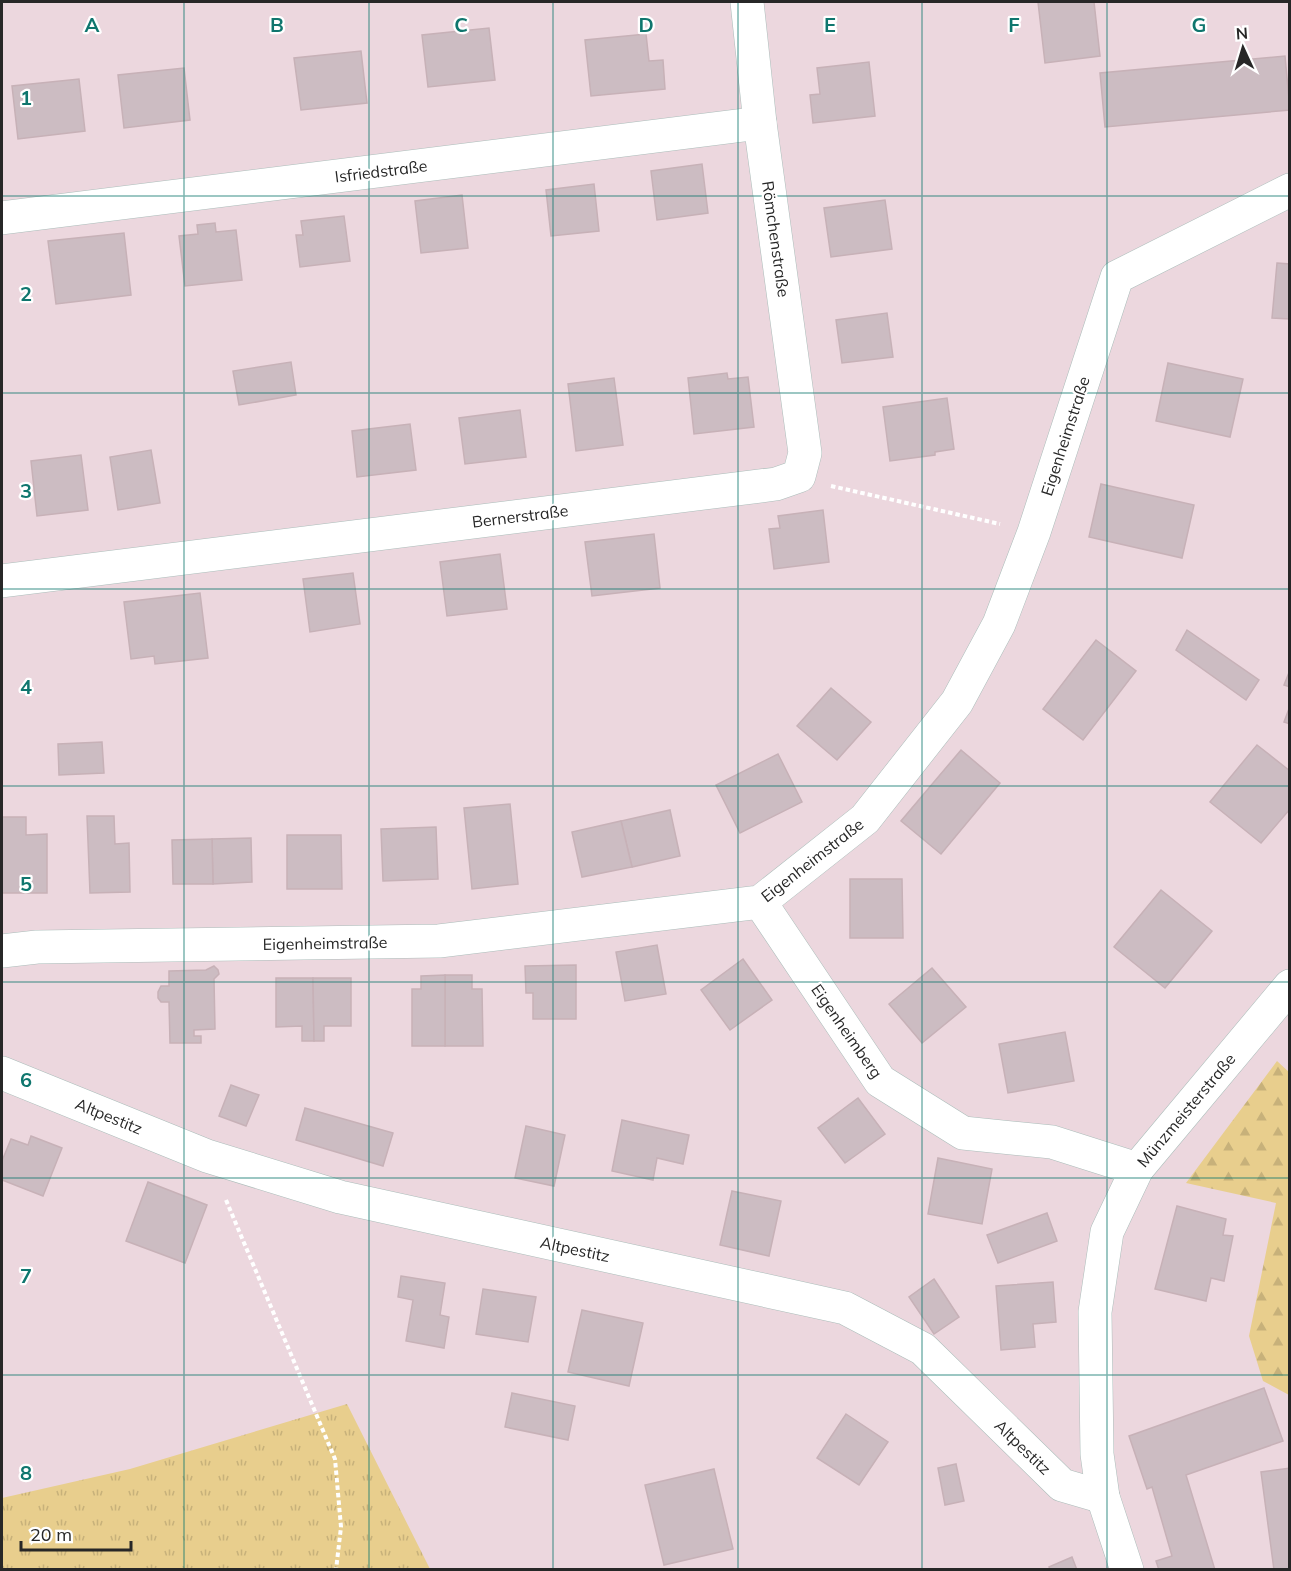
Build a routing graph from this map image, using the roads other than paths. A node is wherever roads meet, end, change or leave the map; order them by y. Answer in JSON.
{"nodes":[{"id":1,"x":747,"y":2,"type":"edge"},
{"id":2,"x":760,"y":123,"type":"junction"},
{"id":3,"x":1290,"y":190,"type":"edge"},
{"id":4,"x":2,"y":218,"type":"edge"},
{"id":5,"x":799,"y":476,"type":"joint"},
{"id":6,"x":2,"y":581,"type":"edge"},
{"id":7,"x":760,"y":902,"type":"junction"},
{"id":8,"x":2,"y":951,"type":"edge"},
{"id":9,"x":1290,"y":986,"type":"edge"},
{"id":10,"x":2,"y":1073,"type":"edge"},
{"id":11,"x":1137,"y":1169,"type":"junction"},
{"id":12,"x":1103,"y":1497,"type":"junction"},
{"id":13,"x":1127,"y":1569,"type":"edge"}],
"edges":[{"from":1,"to":2,"type":"street","name":"Römchenstraße"},
{"from":2,"to":4,"type":"street","name":"Isfriedstraße"},
{"from":2,"to":5,"type":"street","name":"Römchenstraße"},
{"from":3,"to":7,"type":"street","name":"Eigenheimstraße"},
{"from":5,"to":6,"type":"street","name":"Bernerstraße"},
{"from":7,"to":8,"type":"street","name":"Eigenheimstraße"},
{"from":7,"to":11,"type":"street","name":"Eigenheimberg"},
{"from":9,"to":11,"type":"street","name":"Münzmeisterstraße"},
{"from":10,"to":12,"type":"street","name":"Altpestitz"},
{"from":11,"to":12,"type":"street","name":"Münzmeisterstraße"},
{"from":12,"to":13,"type":"street","name":"Münzmeisterstraße"}]}
